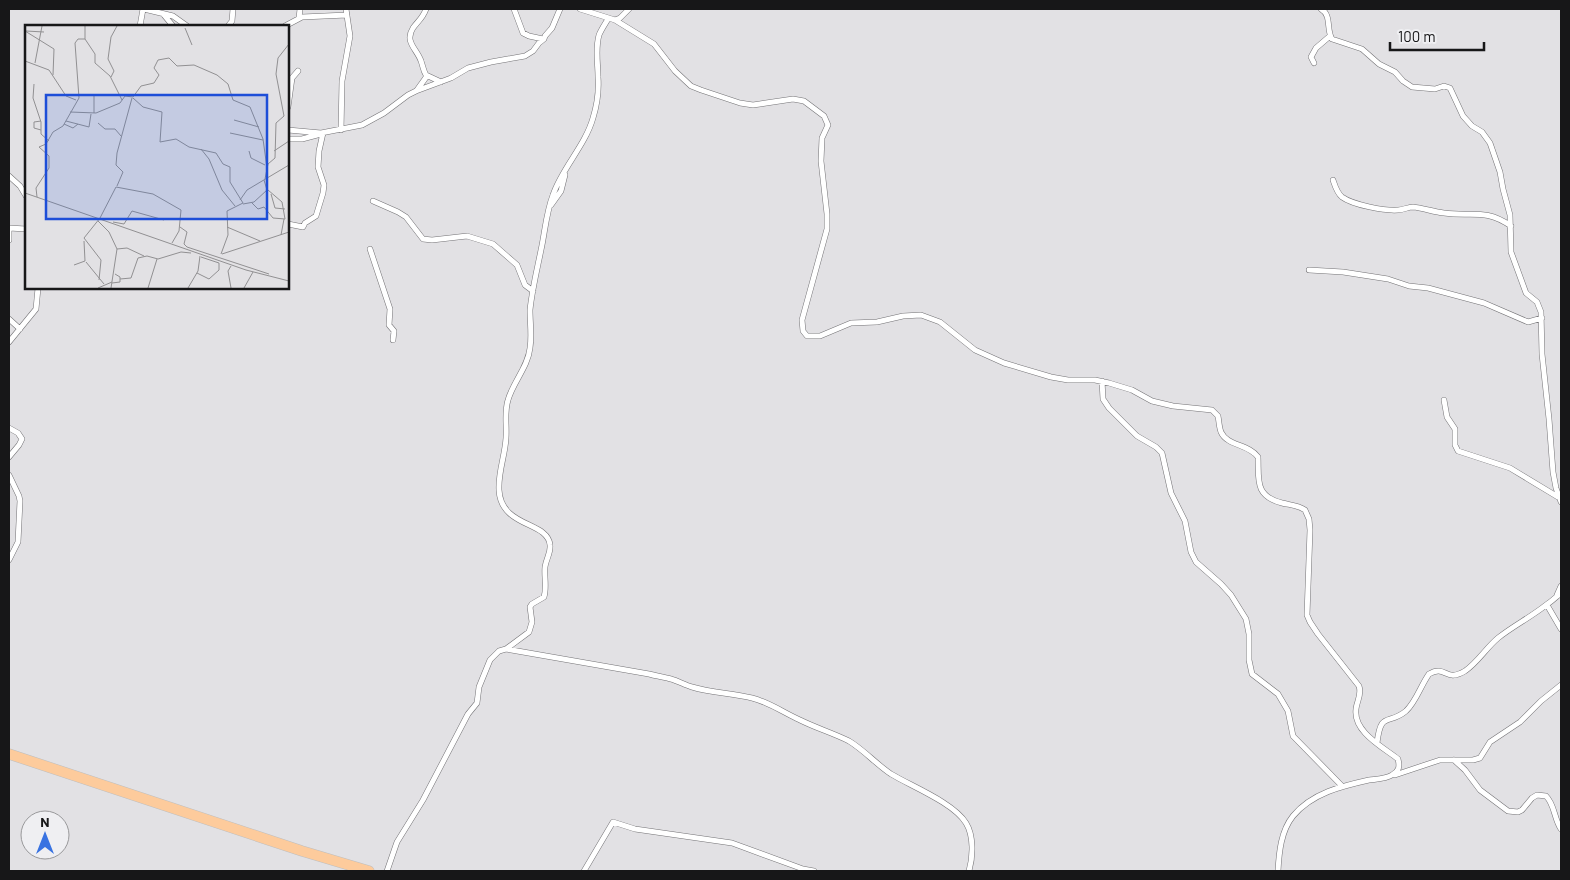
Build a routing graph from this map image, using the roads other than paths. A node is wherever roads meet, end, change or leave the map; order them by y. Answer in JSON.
{"nodes":[{"id":1,"x":143,"y":9,"type":"edge"},
{"id":2,"x":233,"y":9,"type":"edge"},
{"id":3,"x":300,"y":9,"type":"edge"},
{"id":4,"x":346,"y":9,"type":"edge"},
{"id":5,"x":426,"y":9,"type":"edge"},
{"id":6,"x":514,"y":9,"type":"edge"},
{"id":7,"x":560,"y":9,"type":"edge"},
{"id":8,"x":580,"y":9,"type":"edge"},
{"id":9,"x":629,"y":9,"type":"edge"},
{"id":10,"x":1322,"y":9,"type":"edge"},
{"id":11,"x":164,"y":14,"type":"junction"},
{"id":12,"x":347,"y":16,"type":"junction"},
{"id":13,"x":300,"y":18,"type":"junction"},
{"id":14,"x":611,"y":20,"type":"junction"},
{"id":15,"x":140,"y":25,"type":"edge"},
{"id":16,"x":172,"y":25,"type":"edge"},
{"id":17,"x":186,"y":25,"type":"edge"},
{"id":18,"x":229,"y":25,"type":"edge"},
{"id":19,"x":288,"y":25,"type":"edge"},
{"id":20,"x":1330,"y":36,"type":"junction"},
{"id":21,"x":544,"y":39,"type":"junction"},
{"id":22,"x":1314,"y":63,"type":"dead end"},
{"id":23,"x":298,"y":71,"type":"dead end"},
{"id":24,"x":427,"y":76,"type":"junction"},
{"id":25,"x":441,"y":82,"type":"junction"},
{"id":26,"x":416,"y":91,"type":"junction"},
{"id":27,"x":289,"y":100,"type":"edge"},
{"id":28,"x":289,"y":130,"type":"edge"},
{"id":29,"x":341,"y":130,"type":"junction"},
{"id":30,"x":323,"y":133,"type":"junction"},
{"id":31,"x":289,"y":139,"type":"edge"},
{"id":32,"x":9,"y":176,"type":"edge"},
{"id":33,"x":1333,"y":180,"type":"dead end"},
{"id":34,"x":25,"y":194,"type":"edge"},
{"id":35,"x":373,"y":201,"type":"dead end"},
{"id":36,"x":289,"y":224,"type":"edge"},
{"id":37,"x":1510,"y":226,"type":"junction"},
{"id":38,"x":9,"y":228,"type":"edge"},
{"id":39,"x":25,"y":229,"type":"edge"},
{"id":40,"x":9,"y":240,"type":"edge"},
{"id":41,"x":370,"y":249,"type":"dead end"},
{"id":42,"x":1309,"y":270,"type":"dead end"},
{"id":43,"x":38,"y":289,"type":"edge"},
{"id":44,"x":533,"y":291,"type":"junction"},
{"id":45,"x":1542,"y":318,"type":"junction"},
{"id":46,"x":9,"y":319,"type":"edge"},
{"id":47,"x":20,"y":329,"type":"junction"},
{"id":48,"x":393,"y":340,"type":"dead end"},
{"id":49,"x":9,"y":342,"type":"edge"},
{"id":50,"x":1102,"y":381,"type":"junction"},
{"id":51,"x":1444,"y":400,"type":"dead end"},
{"id":52,"x":9,"y":428,"type":"edge"},
{"id":53,"x":9,"y":457,"type":"edge"},
{"id":54,"x":9,"y":475,"type":"edge"},
{"id":55,"x":1560,"y":499,"type":"edge"},
{"id":56,"x":9,"y":560,"type":"edge"},
{"id":57,"x":1561,"y":586,"type":"edge"},
{"id":58,"x":1561,"y":593,"type":"edge"},
{"id":59,"x":1555,"y":597,"type":"junction"},
{"id":60,"x":1547,"y":605,"type":"junction"},
{"id":61,"x":1561,"y":629,"type":"edge"},
{"id":62,"x":506,"y":649,"type":"junction"},
{"id":63,"x":1561,"y":685,"type":"edge"},
{"id":64,"x":1377,"y":743,"type":"junction"},
{"id":65,"x":9,"y":754,"type":"edge"},
{"id":66,"x":1454,"y":760,"type":"junction"},
{"id":67,"x":1392,"y":776,"type":"junction"},
{"id":68,"x":1342,"y":786,"type":"junction"},
{"id":69,"x":1561,"y":829,"type":"edge"},
{"id":70,"x":369,"y":871,"type":"edge"},
{"id":71,"x":387,"y":871,"type":"edge"},
{"id":72,"x":584,"y":871,"type":"edge"},
{"id":73,"x":814,"y":871,"type":"edge"},
{"id":74,"x":969,"y":871,"type":"edge"},
{"id":75,"x":1278,"y":871,"type":"edge"}],
"edges":[{"from":1,"to":11,"type":"street"},
{"from":1,"to":15,"type":"street"},
{"from":2,"to":18,"type":"street"},
{"from":3,"to":13,"type":"street"},
{"from":4,"to":12,"type":"street"},
{"from":5,"to":24,"type":"street"},
{"from":6,"to":21,"type":"street"},
{"from":7,"to":21,"type":"street"},
{"from":8,"to":14,"type":"street"},
{"from":9,"to":14,"type":"street"},
{"from":10,"to":20,"type":"street"},
{"from":11,"to":16,"type":"street"},
{"from":11,"to":17,"type":"street"},
{"from":12,"to":13,"type":"street"},
{"from":12,"to":29,"type":"street"},
{"from":13,"to":19,"type":"street"},
{"from":14,"to":44,"type":"street"},
{"from":14,"to":50,"type":"street"},
{"from":20,"to":22,"type":"street"},
{"from":20,"to":37,"type":"street"},
{"from":21,"to":25,"type":"street"},
{"from":23,"to":27,"type":"street"},
{"from":24,"to":25,"type":"street"},
{"from":24,"to":26,"type":"street"},
{"from":25,"to":26,"type":"street"},
{"from":26,"to":29,"type":"street"},
{"from":28,"to":30,"type":"street"},
{"from":29,"to":30,"type":"street"},
{"from":30,"to":31,"type":"street"},
{"from":30,"to":36,"type":"street"},
{"from":32,"to":34,"type":"street"},
{"from":33,"to":37,"type":"street"},
{"from":35,"to":44,"type":"street"},
{"from":37,"to":45,"type":"street"},
{"from":38,"to":39,"type":"street"},
{"from":38,"to":40,"type":"street"},
{"from":41,"to":48,"type":"street"},
{"from":42,"to":45,"type":"street"},
{"from":43,"to":47,"type":"street"},
{"from":44,"to":62,"type":"street"},
{"from":45,"to":55,"type":"street"},
{"from":46,"to":47,"type":"street"},
{"from":47,"to":49,"type":"street"},
{"from":50,"to":64,"type":"street"},
{"from":50,"to":68,"type":"street"},
{"from":51,"to":55,"type":"street"},
{"from":52,"to":53,"type":"street"},
{"from":54,"to":56,"type":"street"},
{"from":57,"to":59,"type":"street"},
{"from":58,"to":59,"type":"street"},
{"from":59,"to":60,"type":"street"},
{"from":60,"to":61,"type":"street"},
{"from":60,"to":64,"type":"street"},
{"from":62,"to":71,"type":"street"},
{"from":62,"to":74,"type":"street"},
{"from":63,"to":66,"type":"street"},
{"from":64,"to":67,"type":"street"},
{"from":65,"to":70,"type":"highway"},
{"from":66,"to":67,"type":"street"},
{"from":66,"to":69,"type":"street"},
{"from":67,"to":68,"type":"street"},
{"from":68,"to":75,"type":"street"},
{"from":72,"to":73,"type":"street"}]}
